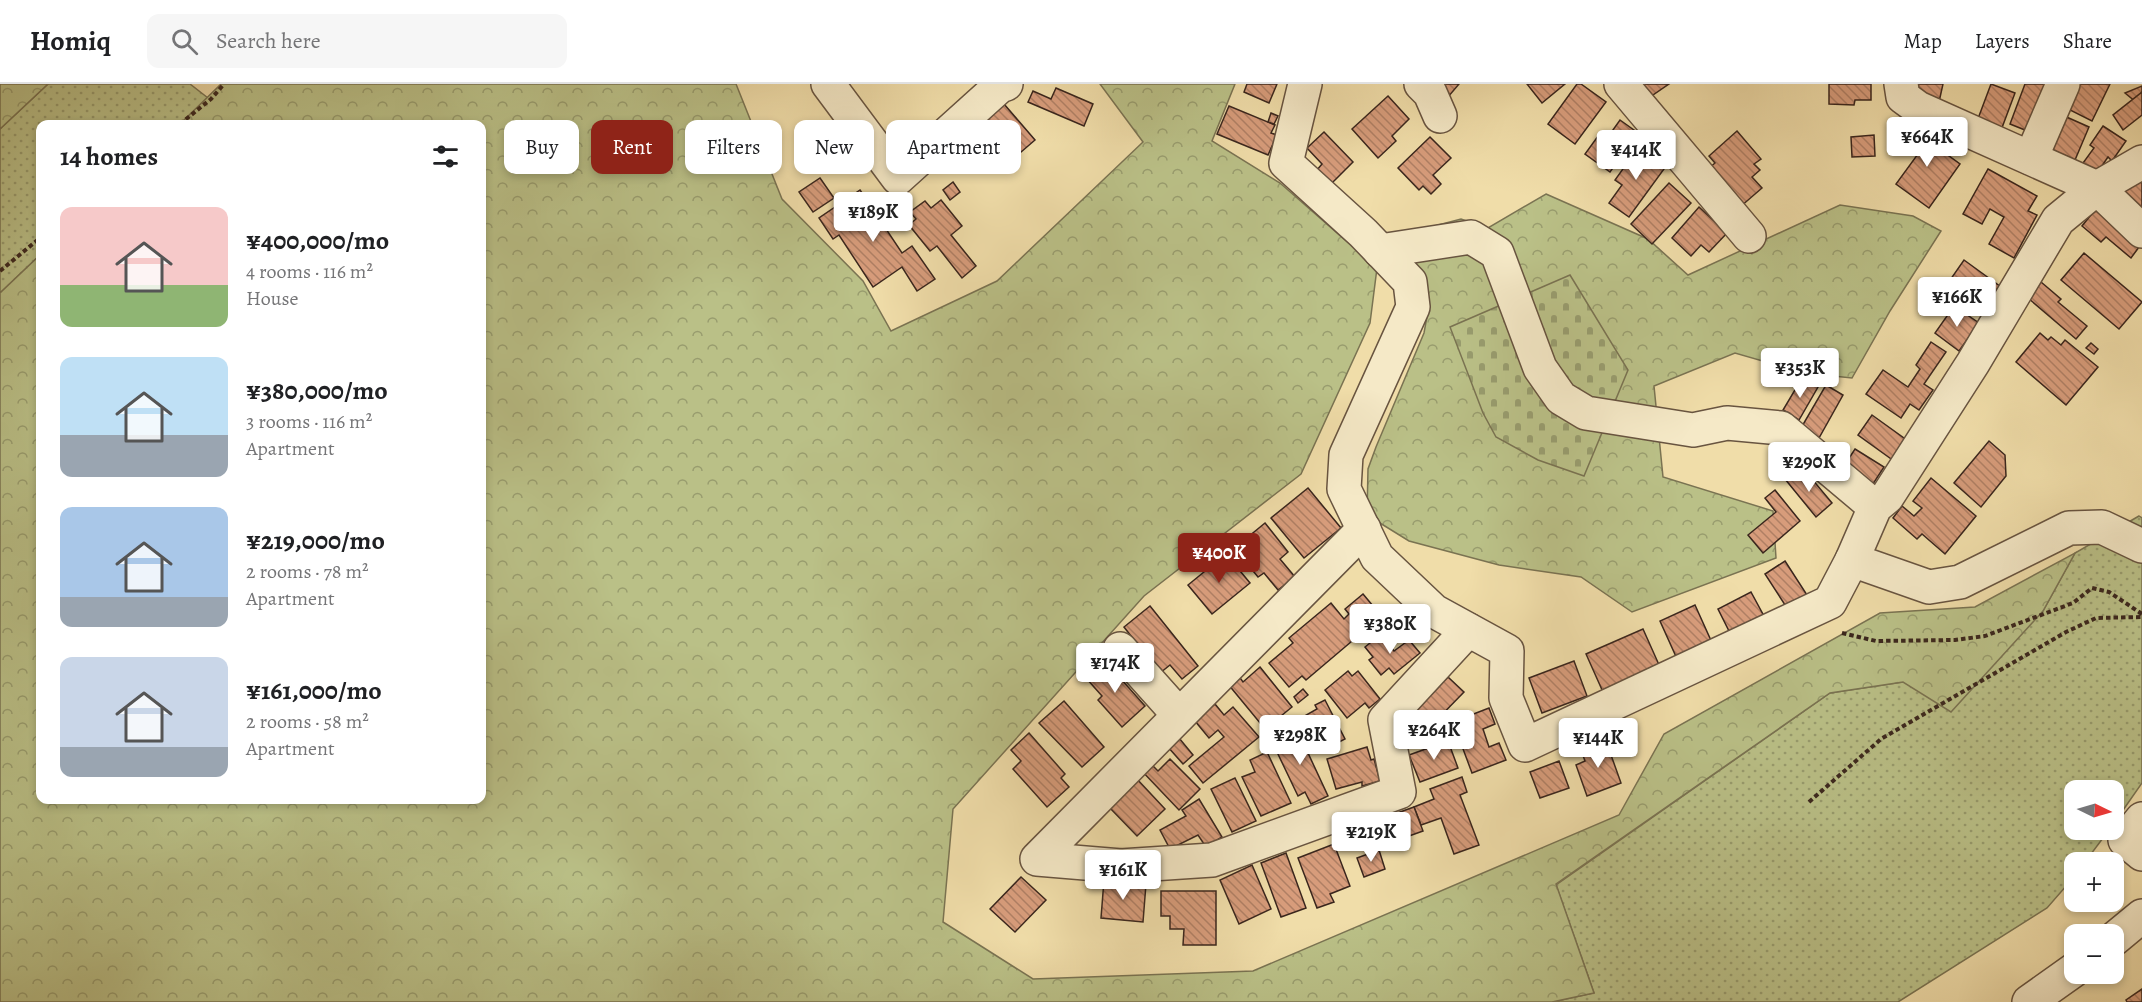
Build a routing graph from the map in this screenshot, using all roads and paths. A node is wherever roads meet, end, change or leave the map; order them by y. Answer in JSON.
{"nodes":[{"id":1,"x":224,"y":84,"type":"edge"},
{"id":2,"x":828,"y":84,"type":"edge"},
{"id":3,"x":1305,"y":84,"type":"edge"},
{"id":4,"x":1421,"y":84,"type":"edge"},
{"id":5,"x":1621,"y":84,"type":"edge"},
{"id":6,"x":1901,"y":84,"type":"edge"},
{"id":7,"x":2063,"y":84,"type":"edge"},
{"id":8,"x":999,"y":85,"type":"edge"},
{"id":9,"x":1440,"y":116,"type":"dead end"},
{"id":10,"x":185,"y":120,"type":"edge"},
{"id":11,"x":2031,"y":158,"type":"junction"},
{"id":12,"x":2142,"y":162,"type":"edge"},
{"id":13,"x":2097,"y":188,"type":"junction"},
{"id":14,"x":2142,"y":231,"type":"edge"},
{"id":15,"x":1749,"y":236,"type":"dead end"},
{"id":16,"x":36,"y":241,"type":"edge"},
{"id":17,"x":1380,"y":251,"type":"junction"},
{"id":18,"x":0,"y":271,"type":"edge"},
{"id":19,"x":1875,"y":507,"type":"junction"},
{"id":20,"x":1364,"y":529,"type":"junction"},
{"id":21,"x":2142,"y":546,"type":"edge"},
{"id":22,"x":1852,"y":560,"type":"junction"},
{"id":23,"x":2142,"y":615,"type":"edge"},
{"id":24,"x":1792,"y":620,"type":"junction"},
{"id":25,"x":1468,"y":630,"type":"junction"},
{"id":26,"x":1120,"y":650,"type":"dead end"},
{"id":27,"x":1179,"y":715,"type":"junction"},
{"id":28,"x":1809,"y":802,"type":"dead end"},
{"id":29,"x":2142,"y":819,"type":"edge"},
{"id":30,"x":2142,"y":855,"type":"edge"},
{"id":31,"x":2142,"y":916,"type":"edge"},
{"id":32,"x":2124,"y":931,"type":"edge"},
{"id":33,"x":2064,"y":977,"type":"edge"},
{"id":34,"x":2029,"y":1002,"type":"edge"}],
"edges":[{"from":1,"to":10,"type":"path"},
{"from":2,"to":8,"type":"street"},
{"from":3,"to":17,"type":"street"},
{"from":4,"to":9,"type":"street"},
{"from":5,"to":15,"type":"street"},
{"from":6,"to":11,"type":"street"},
{"from":7,"to":11,"type":"street"},
{"from":11,"to":13,"type":"street"},
{"from":12,"to":13,"type":"street"},
{"from":13,"to":14,"type":"street"},
{"from":13,"to":19,"type":"street"},
{"from":16,"to":18,"type":"path"},
{"from":17,"to":19,"type":"street"},
{"from":17,"to":20,"type":"street"},
{"from":19,"to":22,"type":"street"},
{"from":20,"to":25,"type":"street"},
{"from":20,"to":27,"type":"street"},
{"from":21,"to":22,"type":"street"},
{"from":22,"to":24,"type":"street"},
{"from":23,"to":24,"type":"path"},
{"from":23,"to":28,"type":"path"},
{"from":24,"to":25,"type":"street"},
{"from":25,"to":27,"type":"street"},
{"from":26,"to":27,"type":"street"},
{"from":29,"to":30,"type":"street"},
{"from":31,"to":32,"type":"street"},
{"from":33,"to":34,"type":"street"}]}
